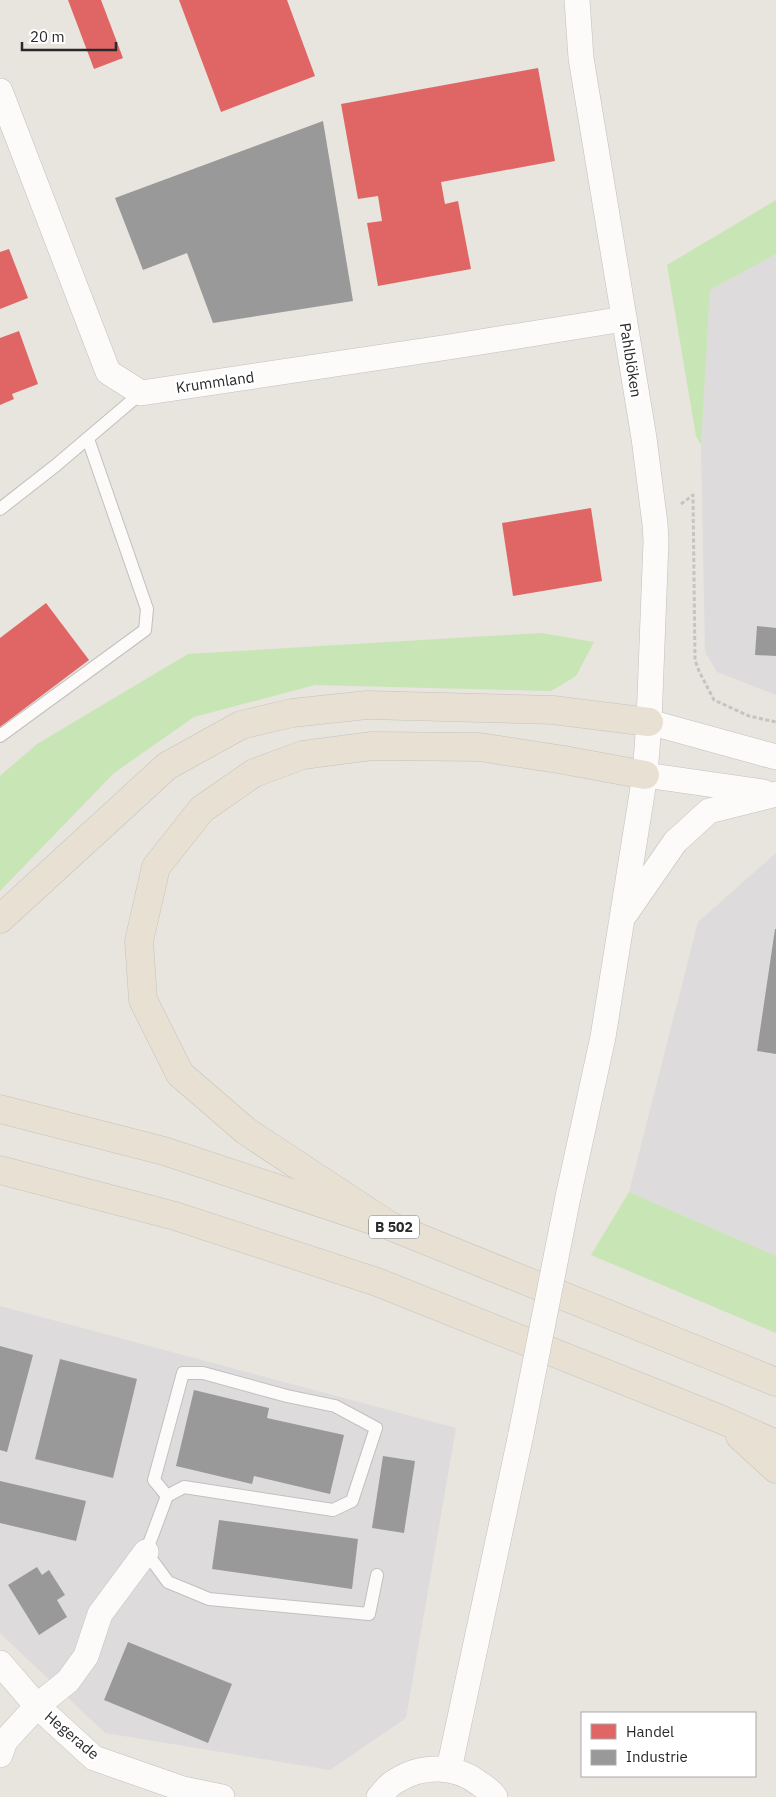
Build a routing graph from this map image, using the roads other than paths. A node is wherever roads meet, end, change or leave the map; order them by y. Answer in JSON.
{"nodes":[{"id":1,"x":577,"y":0,"type":"edge"},
{"id":2,"x":0,"y":92,"type":"edge"},
{"id":3,"x":624,"y":319,"type":"junction"},
{"id":4,"x":141,"y":393,"type":"junction"},
{"id":5,"x":88,"y":439,"type":"junction"},
{"id":6,"x":0,"y":509,"type":"edge"},
{"id":7,"x":649,"y":722,"type":"junction"},
{"id":8,"x":0,"y":736,"type":"edge"},
{"id":9,"x":776,"y":757,"type":"edge"},
{"id":10,"x":645,"y":775,"type":"junction"},
{"id":11,"x":776,"y":794,"type":"edge"},
{"id":12,"x":623,"y":918,"type":"junction"},
{"id":13,"x":0,"y":919,"type":"edge"},
{"id":14,"x":0,"y":1109,"type":"edge"},
{"id":15,"x":0,"y":1170,"type":"edge"},
{"id":16,"x":390,"y":1226,"type":"junction"},
{"id":17,"x":776,"y":1382,"type":"edge"},
{"id":18,"x":720,"y":1419,"type":"junction"},
{"id":19,"x":776,"y":1444,"type":"edge"},
{"id":20,"x":776,"y":1469,"type":"edge"},
{"id":21,"x":167,"y":1496,"type":"junction"},
{"id":22,"x":146,"y":1552,"type":"junction"},
{"id":23,"x":377,"y":1574,"type":"dead end"},
{"id":24,"x":0,"y":1663,"type":"edge"},
{"id":25,"x":38,"y":1706,"type":"junction"},
{"id":26,"x":0,"y":1755,"type":"edge"},
{"id":27,"x":448,"y":1769,"type":"junction"},
{"id":28,"x":222,"y":1797,"type":"edge"},
{"id":29,"x":379,"y":1797,"type":"edge"},
{"id":30,"x":495,"y":1797,"type":"edge"}],
"edges":[{"from":1,"to":3,"type":"street","name":"Pahlblöken"},
{"from":2,"to":4,"type":"street"},
{"from":3,"to":4,"type":"street","name":"Krummland"},
{"from":3,"to":7,"type":"street","name":"Pahlblöken"},
{"from":4,"to":5,"type":"lane"},
{"from":5,"to":6,"type":"lane"},
{"from":5,"to":8,"type":"lane"},
{"from":7,"to":9,"type":"street"},
{"from":7,"to":10,"type":"street","name":"Pahlblöken"},
{"from":7,"to":13,"type":"highway"},
{"from":10,"to":11,"type":"street"},
{"from":10,"to":12,"type":"street","name":"Pahlblöken"},
{"from":10,"to":16,"type":"highway"},
{"from":11,"to":12,"type":"street"},
{"from":12,"to":27,"type":"street","name":"Pahlblöken","bridge":true},
{"from":14,"to":16,"type":"highway","number":"B 502"},
{"from":15,"to":18,"type":"highway"},
{"from":16,"to":17,"type":"highway","number":"B 502"},
{"from":18,"to":19,"type":"highway"},
{"from":18,"to":20,"type":"highway"},
{"from":21,"to":21,"type":"lane"},
{"from":21,"to":22,"type":"lane"},
{"from":22,"to":23,"type":"lane"},
{"from":22,"to":25,"type":"street","name":"Hegerade"},
{"from":24,"to":25,"type":"street","name":"Hegerade"},
{"from":25,"to":26,"type":"street","name":"Hegerade"},
{"from":25,"to":28,"type":"street","name":"Hegerade"},
{"from":27,"to":29,"type":"street"},
{"from":27,"to":30,"type":"street"}]}
